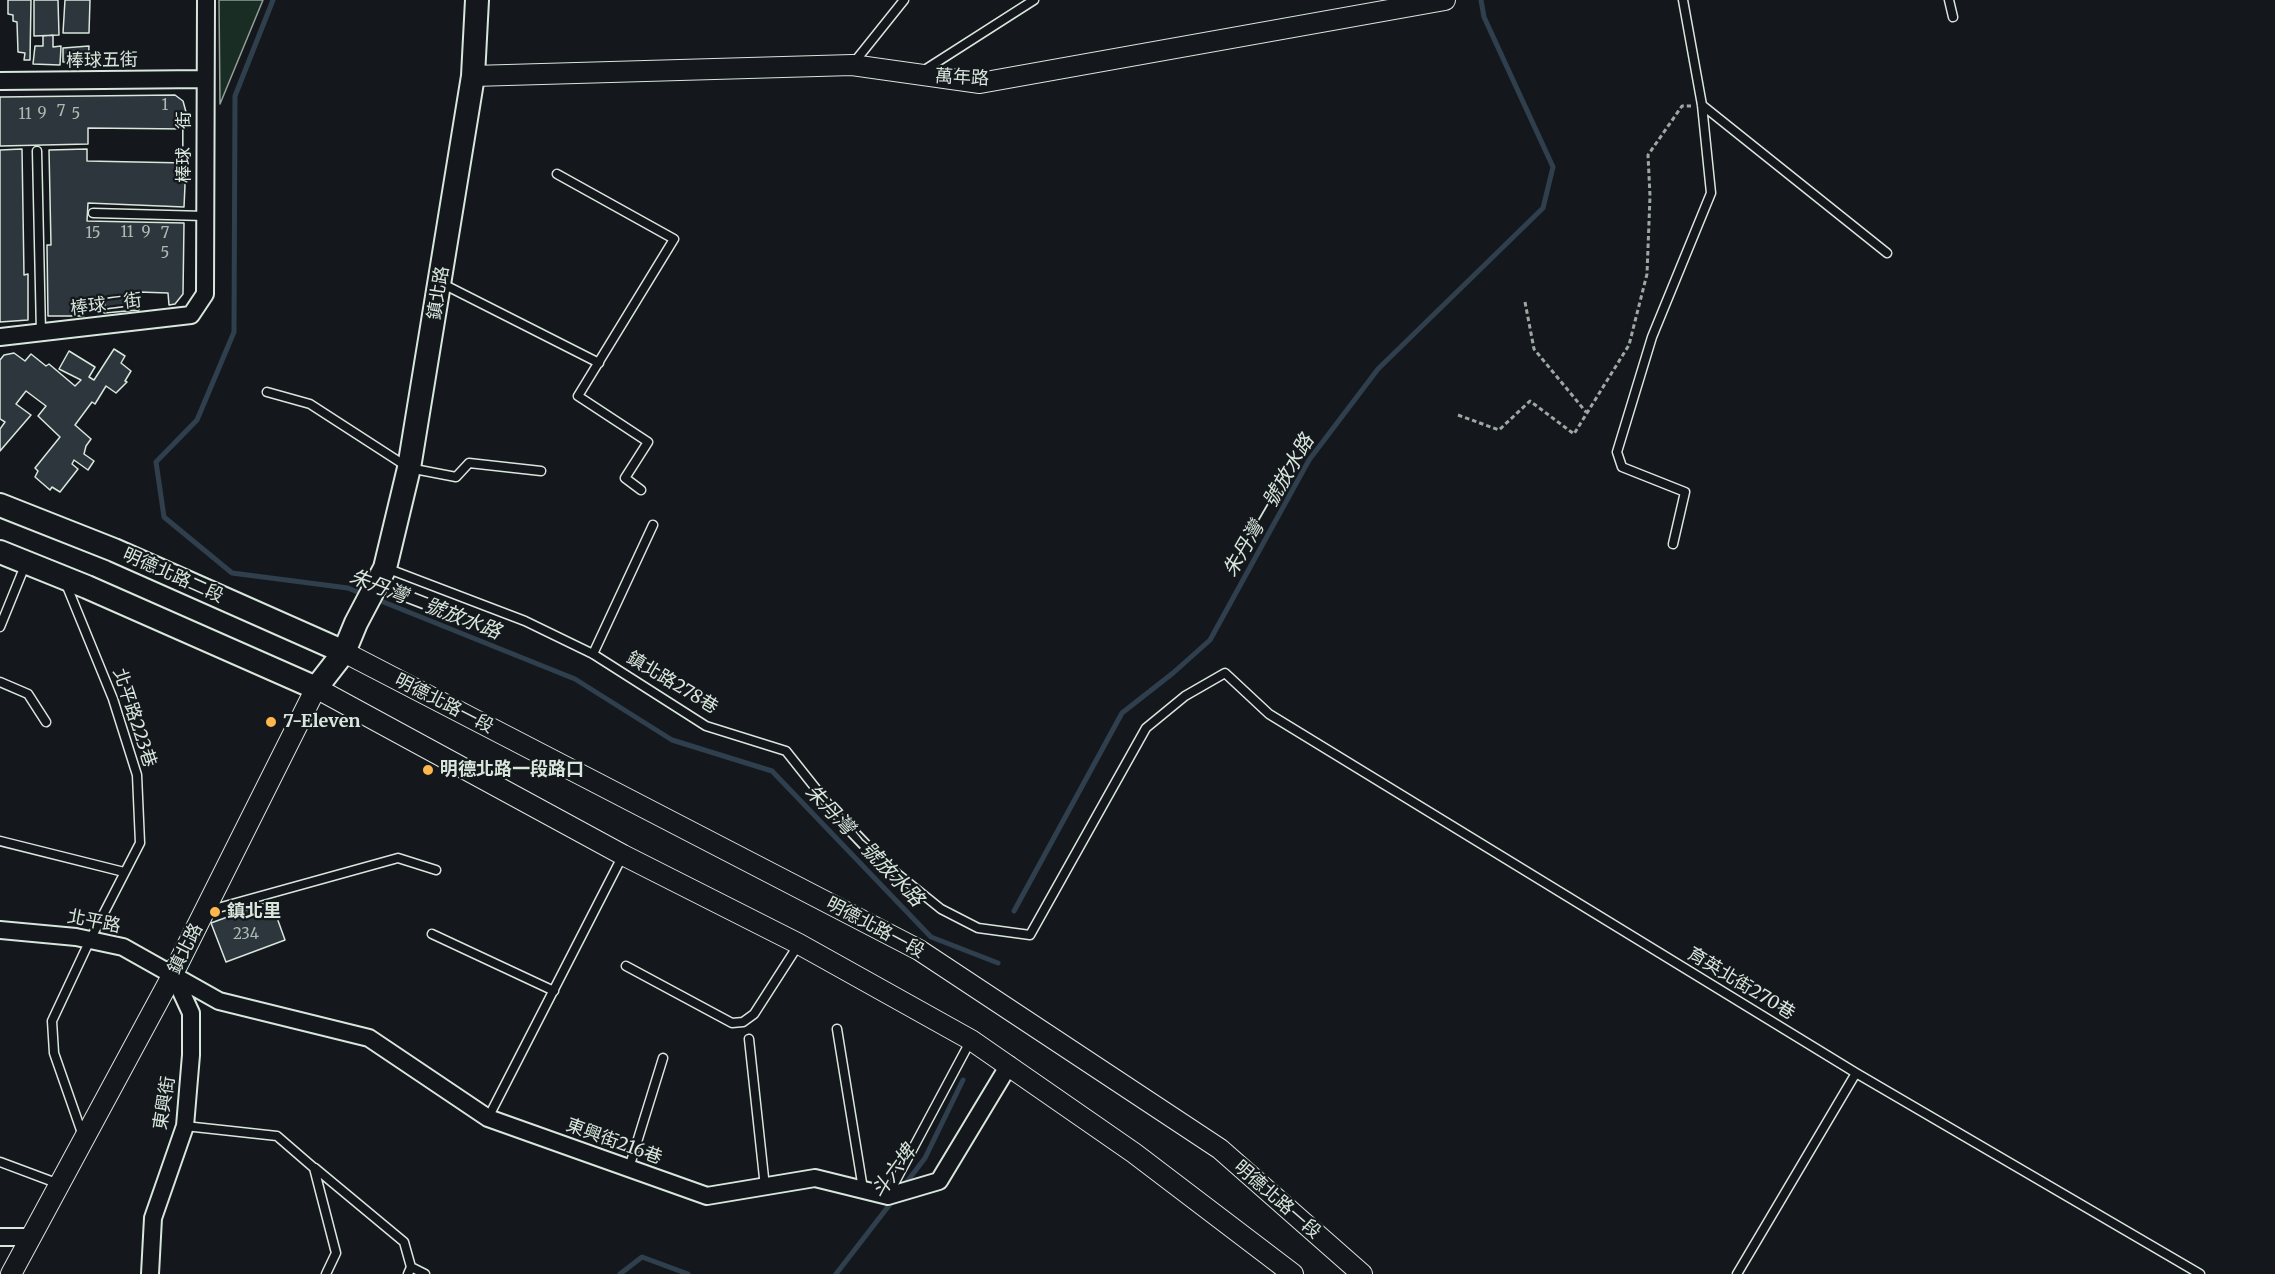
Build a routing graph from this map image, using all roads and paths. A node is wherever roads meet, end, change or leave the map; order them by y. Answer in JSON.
{"nodes":[{"id":1,"x":206,"y":0,"type":"edge"},
{"id":2,"x":477,"y":0,"type":"edge"},
{"id":3,"x":904,"y":0,"type":"edge"},
{"id":4,"x":1034,"y":0,"type":"edge"},
{"id":5,"x":1445,"y":0,"type":"edge"},
{"id":6,"x":1683,"y":0,"type":"edge"},
{"id":7,"x":1949,"y":0,"type":"edge"},
{"id":8,"x":1953,"y":17,"type":"dead end"},
{"id":9,"x":852,"y":65,"type":"junction"},
{"id":10,"x":918,"y":75,"type":"junction"},
{"id":11,"x":473,"y":76,"type":"junction"},
{"id":12,"x":204,"y":79,"type":"junction"},
{"id":13,"x":0,"y":81,"type":"edge"},
{"id":14,"x":1702,"y":105,"type":"junction"},
{"id":15,"x":37,"y":151,"type":"dead end"},
{"id":16,"x":557,"y":174,"type":"dead end"},
{"id":17,"x":93,"y":213,"type":"dead end"},
{"id":18,"x":205,"y":216,"type":"junction"},
{"id":19,"x":1887,"y":253,"type":"dead end"},
{"id":20,"x":440,"y":283,"type":"junction"},
{"id":21,"x":205,"y":294,"type":"joint"},
{"id":22,"x":1525,"y":302,"type":"dead end"},
{"id":23,"x":41,"y":333,"type":"junction"},
{"id":24,"x":0,"y":337,"type":"edge"},
{"id":25,"x":599,"y":363,"type":"junction"},
{"id":26,"x":267,"y":392,"type":"dead end"},
{"id":27,"x":1586,"y":412,"type":"junction"},
{"id":28,"x":1458,"y":415,"type":"dead end"},
{"id":29,"x":409,"y":468,"type":"junction"},
{"id":30,"x":542,"y":471,"type":"dead end"},
{"id":31,"x":641,"y":490,"type":"dead end"},
{"id":32,"x":0,"y":505,"type":"edge"},
{"id":33,"x":654,"y":525,"type":"dead end"},
{"id":34,"x":1673,"y":544,"type":"dead end"},
{"id":35,"x":0,"y":552,"type":"edge"},
{"id":36,"x":26,"y":563,"type":"junction"},
{"id":37,"x":382,"y":575,"type":"junction"},
{"id":38,"x":63,"y":578,"type":"junction"},
{"id":39,"x":0,"y":627,"type":"edge"},
{"id":40,"x":344,"y":652,"type":"junction"},
{"id":41,"x":593,"y":654,"type":"junction"},
{"id":42,"x":0,"y":682,"type":"edge"},
{"id":43,"x":316,"y":688,"type":"junction"},
{"id":44,"x":46,"y":722,"type":"dead end"},
{"id":45,"x":0,"y":841,"type":"edge"},
{"id":46,"x":623,"y":855,"type":"junction"},
{"id":47,"x":436,"y":870,"type":"dead end"},
{"id":48,"x":124,"y":872,"type":"junction"},
{"id":49,"x":204,"y":912,"type":"junction"},
{"id":50,"x":0,"y":930,"type":"edge"},
{"id":51,"x":432,"y":934,"type":"dead end"},
{"id":52,"x":1030,"y":935,"type":"joint"},
{"id":53,"x":90,"y":940,"type":"junction"},
{"id":54,"x":799,"y":944,"type":"junction"},
{"id":55,"x":626,"y":966,"type":"dead end"},
{"id":56,"x":173,"y":974,"type":"junction"},
{"id":57,"x":554,"y":992,"type":"junction"},
{"id":58,"x":837,"y":1029,"type":"dead end"},
{"id":59,"x":749,"y":1039,"type":"dead end"},
{"id":60,"x":970,"y":1040,"type":"junction"},
{"id":61,"x":663,"y":1058,"type":"dead end"},
{"id":62,"x":1009,"y":1065,"type":"junction"},
{"id":63,"x":1856,"y":1073,"type":"junction"},
{"id":64,"x":488,"y":1118,"type":"junction"},
{"id":65,"x":185,"y":1126,"type":"junction"},
{"id":66,"x":84,"y":1139,"type":"junction"},
{"id":67,"x":0,"y":1162,"type":"edge"},
{"id":68,"x":314,"y":1168,"type":"junction"},
{"id":69,"x":629,"y":1168,"type":"junction"},
{"id":70,"x":60,"y":1184,"type":"junction"},
{"id":71,"x":765,"y":1187,"type":"junction"},
{"id":72,"x":863,"y":1190,"type":"junction"},
{"id":73,"x":888,"y":1196,"type":"junction"},
{"id":74,"x":0,"y":1237,"type":"edge"},
{"id":75,"x":31,"y":1237,"type":"junction"},
{"id":76,"x":410,"y":1271,"type":"edge"},
{"id":77,"x":11,"y":1274,"type":"edge"},
{"id":78,"x":150,"y":1274,"type":"edge"},
{"id":79,"x":326,"y":1274,"type":"edge"},
{"id":80,"x":424,"y":1274,"type":"edge"},
{"id":81,"x":1293,"y":1274,"type":"edge"},
{"id":82,"x":1362,"y":1274,"type":"edge"},
{"id":83,"x":1737,"y":1274,"type":"edge"},
{"id":84,"x":2200,"y":1274,"type":"edge"}],
"edges":[{"from":1,"to":12,"type":"street","name":"棒球一街"},
{"from":2,"to":11,"type":"main road","name":"鎮北路"},
{"from":3,"to":9,"type":"lane"},
{"from":4,"to":10,"type":"lane"},
{"from":5,"to":10,"type":"street","name":"萬年路"},
{"from":6,"to":14,"type":"lane"},
{"from":7,"to":8,"type":"lane"},
{"from":9,"to":10,"type":"street","name":"萬年路"},
{"from":9,"to":11,"type":"street","name":"萬年路"},
{"from":11,"to":20,"type":"main road","name":"鎮北路"},
{"from":12,"to":13,"type":"street","name":"棒球五街"},
{"from":12,"to":18,"type":"street","name":"棒球一街"},
{"from":14,"to":19,"type":"lane"},
{"from":14,"to":27,"type":"path"},
{"from":14,"to":34,"type":"lane"},
{"from":15,"to":23,"type":"lane"},
{"from":16,"to":25,"type":"lane"},
{"from":17,"to":18,"type":"lane"},
{"from":18,"to":21,"type":"street","name":"棒球一街"},
{"from":20,"to":25,"type":"lane"},
{"from":20,"to":29,"type":"main road","name":"鎮北路"},
{"from":21,"to":23,"type":"street","name":"棒球二街"},
{"from":22,"to":27,"type":"path"},
{"from":23,"to":24,"type":"street","name":"棒球二街"},
{"from":25,"to":31,"type":"lane"},
{"from":26,"to":29,"type":"lane"},
{"from":27,"to":28,"type":"path"},
{"from":29,"to":30,"type":"lane"},
{"from":29,"to":37,"type":"main road","name":"鎮北路"},
{"from":32,"to":40,"type":"main road","name":"明德北路二段"},
{"from":33,"to":41,"type":"lane"},
{"from":35,"to":36,"type":"main road"},
{"from":36,"to":38,"type":"main road"},
{"from":36,"to":39,"type":"lane"},
{"from":37,"to":40,"type":"main road","name":"鎮北路"},
{"from":37,"to":41,"type":"lane","name":"鎮北路278巷"},
{"from":38,"to":43,"type":"main road"},
{"from":38,"to":48,"type":"lane","name":"北平路223巷"},
{"from":40,"to":43,"type":"main road","name":"鎮北路"},
{"from":40,"to":82,"type":"street","name":"明德北路一段"},
{"from":41,"to":52,"type":"lane","name":"鎮北路278巷"},
{"from":42,"to":44,"type":"lane"},
{"from":43,"to":46,"type":"street"},
{"from":43,"to":49,"type":"street","name":"鎮北路"},
{"from":45,"to":48,"type":"lane"},
{"from":46,"to":54,"type":"street"},
{"from":46,"to":57,"type":"lane"},
{"from":47,"to":49,"type":"lane"},
{"from":48,"to":53,"type":"lane","name":"北平路223巷"},
{"from":49,"to":56,"type":"street","name":"鎮北路"},
{"from":50,"to":53,"type":"street","name":"北平路"},
{"from":51,"to":57,"type":"lane"},
{"from":52,"to":63,"type":"lane","name":"育英北街270巷"},
{"from":53,"to":56,"type":"street","name":"北平路"},
{"from":53,"to":66,"type":"lane","name":"北平路223巷"},
{"from":54,"to":55,"type":"lane"},
{"from":54,"to":60,"type":"street"},
{"from":56,"to":64,"type":"street","name":"東興街216巷"},
{"from":56,"to":65,"type":"street","name":"東興街"},
{"from":56,"to":66,"type":"street","name":"鎮北路"},
{"from":57,"to":64,"type":"lane"},
{"from":58,"to":72,"type":"lane"},
{"from":59,"to":71,"type":"lane"},
{"from":60,"to":62,"type":"street"},
{"from":60,"to":73,"type":"lane"},
{"from":61,"to":69,"type":"lane"},
{"from":62,"to":73,"type":"street"},
{"from":62,"to":81,"type":"street"},
{"from":63,"to":83,"type":"lane"},
{"from":63,"to":84,"type":"lane","name":"育英北街270巷"},
{"from":64,"to":69,"type":"street","name":"東興街216巷"},
{"from":65,"to":68,"type":"lane"},
{"from":65,"to":78,"type":"street","name":"東興街"},
{"from":66,"to":70,"type":"street","name":"鎮北路"},
{"from":67,"to":70,"type":"lane"},
{"from":68,"to":76,"type":"lane"},
{"from":68,"to":79,"type":"lane"},
{"from":69,"to":71,"type":"street","name":"東興街216巷"},
{"from":70,"to":75,"type":"street","name":"鎮北路"},
{"from":71,"to":72,"type":"street","name":"東興街216巷"},
{"from":72,"to":73,"type":"street","name":"東興街216巷"},
{"from":74,"to":75,"type":"street"},
{"from":75,"to":77,"type":"street","name":"鎮北路"},
{"from":76,"to":80,"type":"lane"}]}
